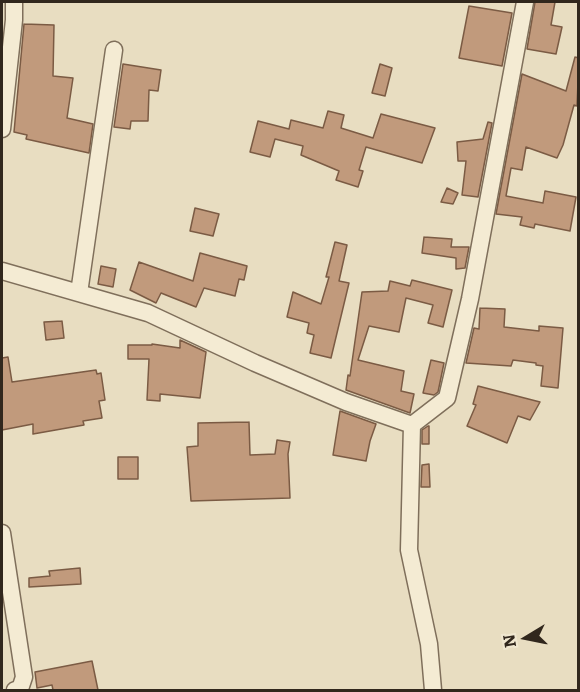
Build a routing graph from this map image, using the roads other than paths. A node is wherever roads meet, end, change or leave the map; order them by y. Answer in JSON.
{"nodes":[{"id":1,"x":14,"y":2,"type":"edge"},
{"id":2,"x":525,"y":2,"type":"edge"},
{"id":3,"x":114,"y":50,"type":"dead end"},
{"id":4,"x":2,"y":129,"type":"edge"},
{"id":5,"x":2,"y":271,"type":"edge"},
{"id":6,"x":79,"y":293,"type":"junction"},
{"id":7,"x":412,"y":425,"type":"junction"},
{"id":8,"x":2,"y":533,"type":"edge"},
{"id":9,"x":18,"y":690,"type":"edge"},
{"id":10,"x":433,"y":690,"type":"edge"}],
"edges":[{"from":1,"to":4,"type":"street"},
{"from":2,"to":7,"type":"street"},
{"from":3,"to":6,"type":"street"},
{"from":5,"to":6,"type":"street"},
{"from":6,"to":7,"type":"street"},
{"from":7,"to":10,"type":"street"},
{"from":8,"to":9,"type":"street"}]}
